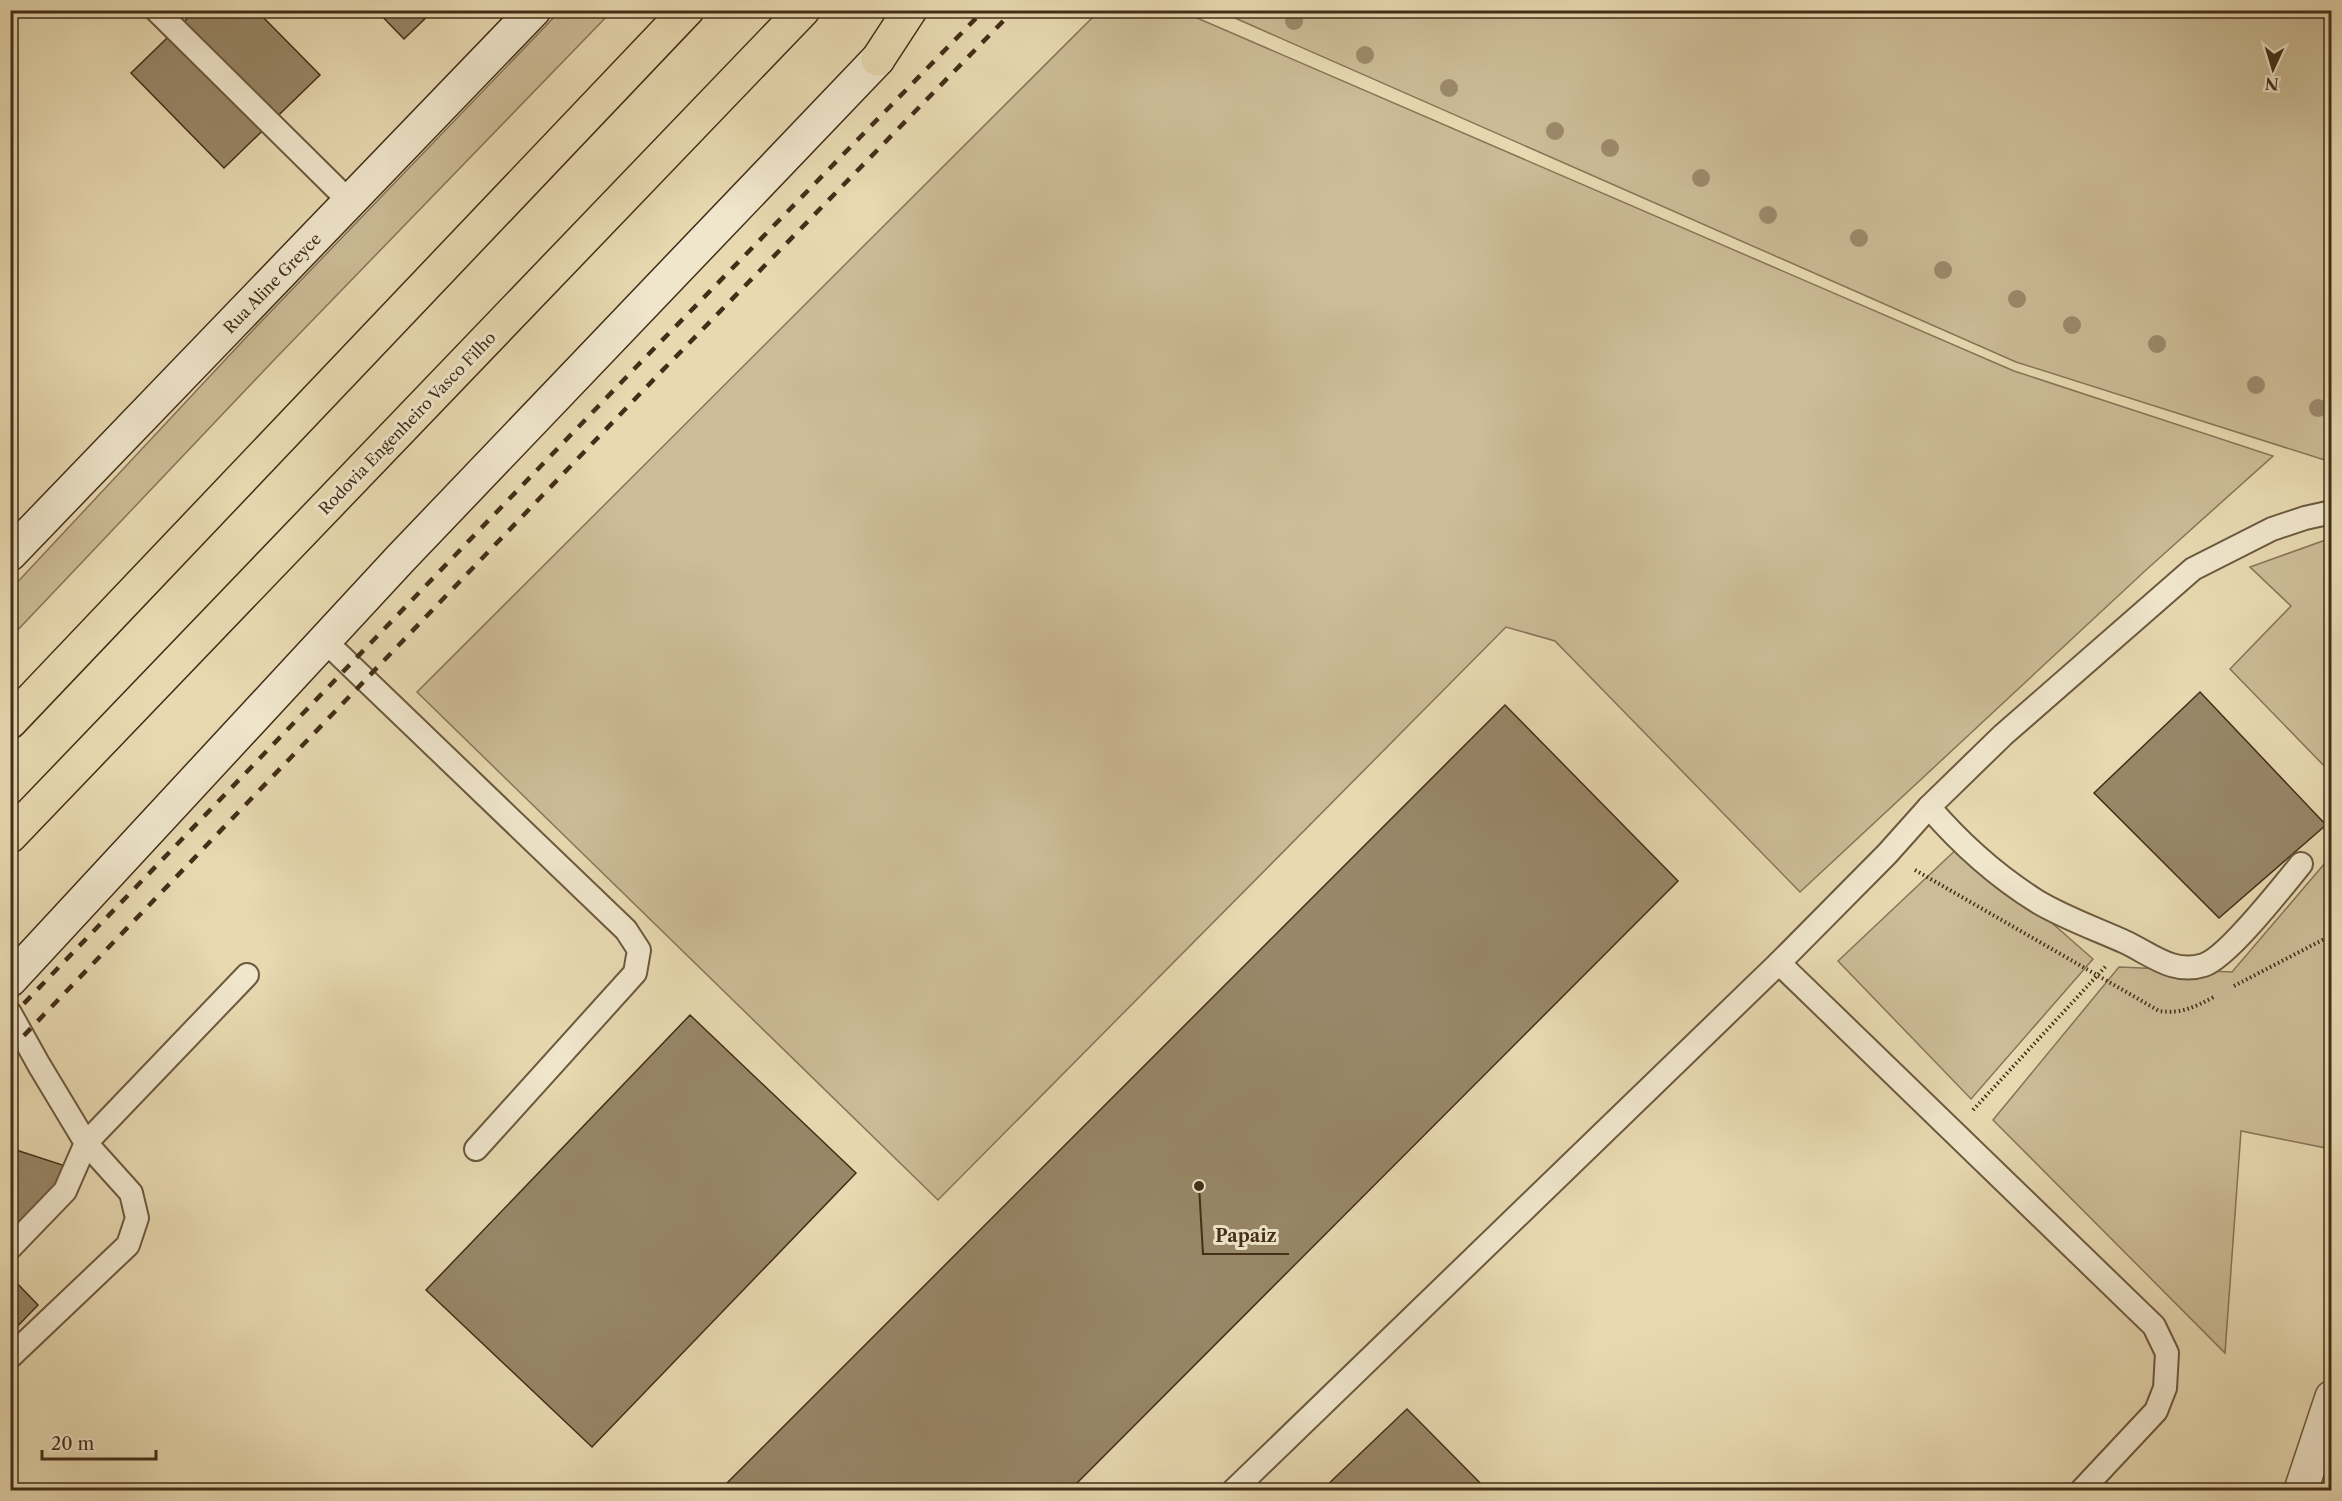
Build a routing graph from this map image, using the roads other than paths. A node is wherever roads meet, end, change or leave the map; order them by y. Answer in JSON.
{"nodes":[{"id":1,"x":156,"y":10,"type":"edge"},
{"id":2,"x":534,"y":10,"type":"edge"},
{"id":3,"x":687,"y":10,"type":"edge"},
{"id":4,"x":803,"y":10,"type":"edge"},
{"id":5,"x":909,"y":10,"type":"edge"},
{"id":6,"x":878,"y":59,"type":"joint"},
{"id":7,"x":350,"y":202,"type":"junction"},
{"id":8,"x":2331,"y":512,"type":"edge"},
{"id":9,"x":10,"y":554,"type":"edge"},
{"id":10,"x":324,"y":641,"type":"junction"},
{"id":11,"x":10,"y":722,"type":"edge"},
{"id":12,"x":1929,"y":807,"type":"junction"},
{"id":13,"x":10,"y":836,"type":"edge"},
{"id":14,"x":2301,"y":864,"type":"dead end"},
{"id":15,"x":1779,"y":963,"type":"junction"},
{"id":16,"x":248,"y":975,"type":"dead end"},
{"id":17,"x":10,"y":980,"type":"edge"},
{"id":18,"x":10,"y":1013,"type":"edge"},
{"id":19,"x":86,"y":1143,"type":"junction"},
{"id":20,"x":476,"y":1149,"type":"dead end"},
{"id":21,"x":10,"y":1248,"type":"edge"},
{"id":22,"x":10,"y":1357,"type":"edge"},
{"id":23,"x":2331,"y":1397,"type":"edge"},
{"id":24,"x":2327,"y":1430,"type":"edge"},
{"id":25,"x":1234,"y":1491,"type":"edge"},
{"id":26,"x":2082,"y":1491,"type":"edge"},
{"id":27,"x":2301,"y":1491,"type":"edge"}],
"edges":[{"from":1,"to":7,"type":"lane"},
{"from":2,"to":7,"type":"main road","name":"Rua Aline Greyce"},
{"from":3,"to":11,"type":"highway"},
{"from":4,"to":13,"type":"highway","name":"Rodovia Engenheiro Vasco Filho"},
{"from":5,"to":6,"type":"highway"},
{"from":6,"to":10,"type":"main road"},
{"from":7,"to":9,"type":"main road","name":"Rua Aline Greyce"},
{"from":8,"to":12,"type":"lane"},
{"from":10,"to":17,"type":"main road"},
{"from":10,"to":20,"type":"lane"},
{"from":12,"to":14,"type":"lane"},
{"from":12,"to":15,"type":"lane"},
{"from":15,"to":25,"type":"lane"},
{"from":15,"to":26,"type":"lane"},
{"from":16,"to":19,"type":"lane"},
{"from":18,"to":19,"type":"lane"},
{"from":19,"to":21,"type":"lane"},
{"from":19,"to":22,"type":"lane"},
{"from":23,"to":24,"type":"main road"},
{"from":24,"to":27,"type":"main road"}]}
